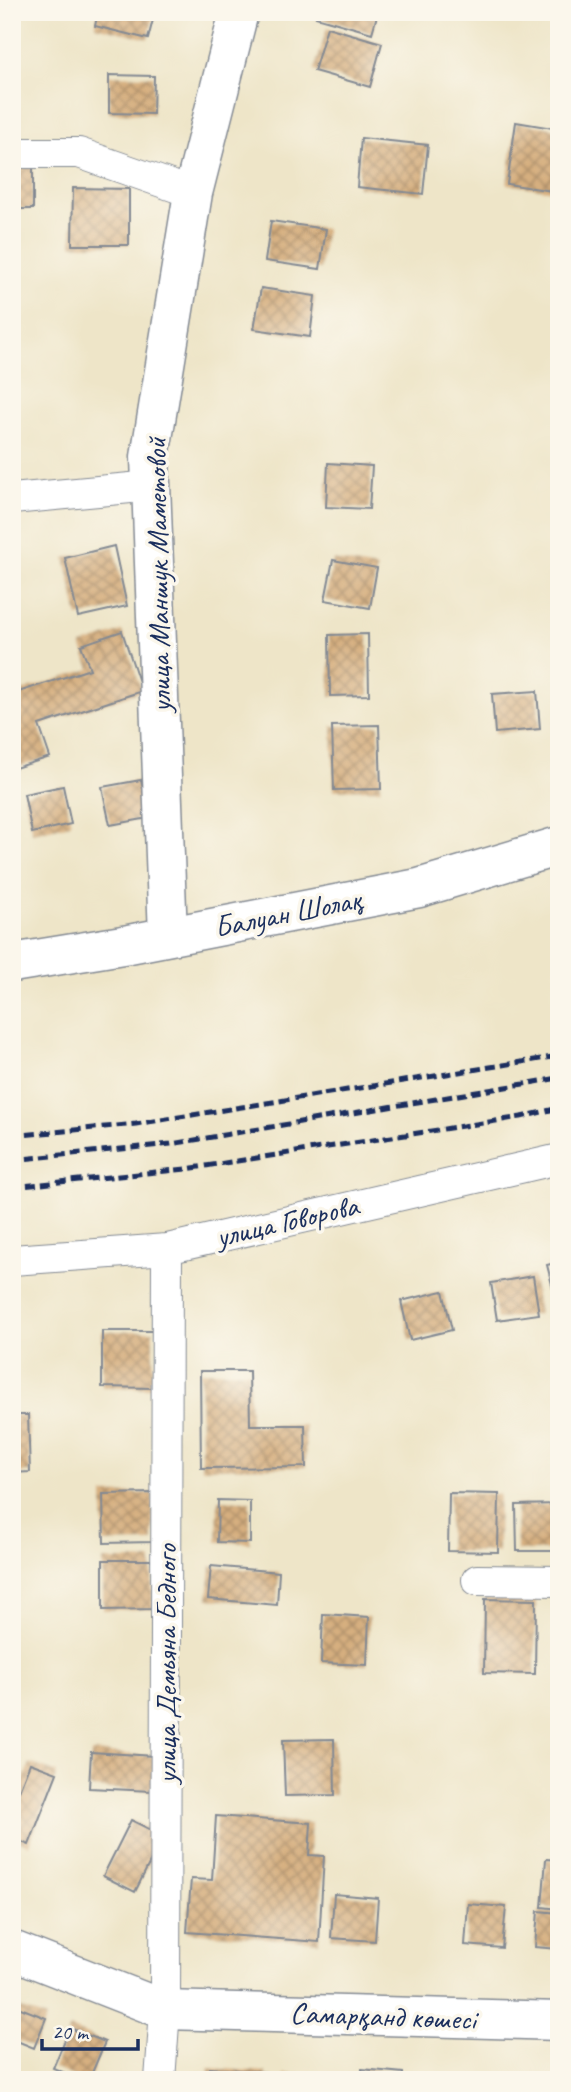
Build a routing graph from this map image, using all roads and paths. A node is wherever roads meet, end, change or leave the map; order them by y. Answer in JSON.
{"nodes":[{"id":1,"x":239,"y":12,"type":"edge"},
{"id":2,"x":12,"y":153,"type":"edge"},
{"id":3,"x":193,"y":193,"type":"junction"},
{"id":4,"x":152,"y":486,"type":"junction"},
{"id":5,"x":12,"y":499,"type":"edge"},
{"id":6,"x":559,"y":846,"type":"edge"},
{"id":7,"x":168,"y":936,"type":"junction"},
{"id":8,"x":12,"y":963,"type":"edge"},
{"id":9,"x":559,"y":1158,"type":"edge"},
{"id":10,"x":167,"y":1249,"type":"junction"},
{"id":11,"x":12,"y":1260,"type":"edge"},
{"id":12,"x":477,"y":1580,"type":"dead end"},
{"id":13,"x":559,"y":1581,"type":"edge"},
{"id":14,"x":12,"y":1950,"type":"edge"},
{"id":15,"x":165,"y":2010,"type":"junction"},
{"id":16,"x":559,"y":2021,"type":"edge"},
{"id":17,"x":160,"y":2080,"type":"edge"}],
"edges":[{"from":1,"to":3,"type":"street","name":"улица Маншук Маметовой"},
{"from":2,"to":3,"type":"street"},
{"from":3,"to":4,"type":"street","name":"улица Маншук Маметовой"},
{"from":4,"to":5,"type":"street"},
{"from":4,"to":7,"type":"street","name":"улица Маншук Маметовой"},
{"from":6,"to":7,"type":"street","name":"Балуан Шолақ"},
{"from":7,"to":8,"type":"street","name":"Балуан Шолақ"},
{"from":9,"to":10,"type":"street","name":"улица Говорова"},
{"from":10,"to":11,"type":"street","name":"улица Говорова"},
{"from":10,"to":15,"type":"street","name":"улица Демьяна Бедного"},
{"from":12,"to":13,"type":"street"},
{"from":14,"to":15,"type":"street","name":"Самарқанд көшесі"},
{"from":15,"to":16,"type":"street","name":"Самарқанд көшесі"},
{"from":15,"to":17,"type":"street","name":"улица Демьяна Бедного"}]}
